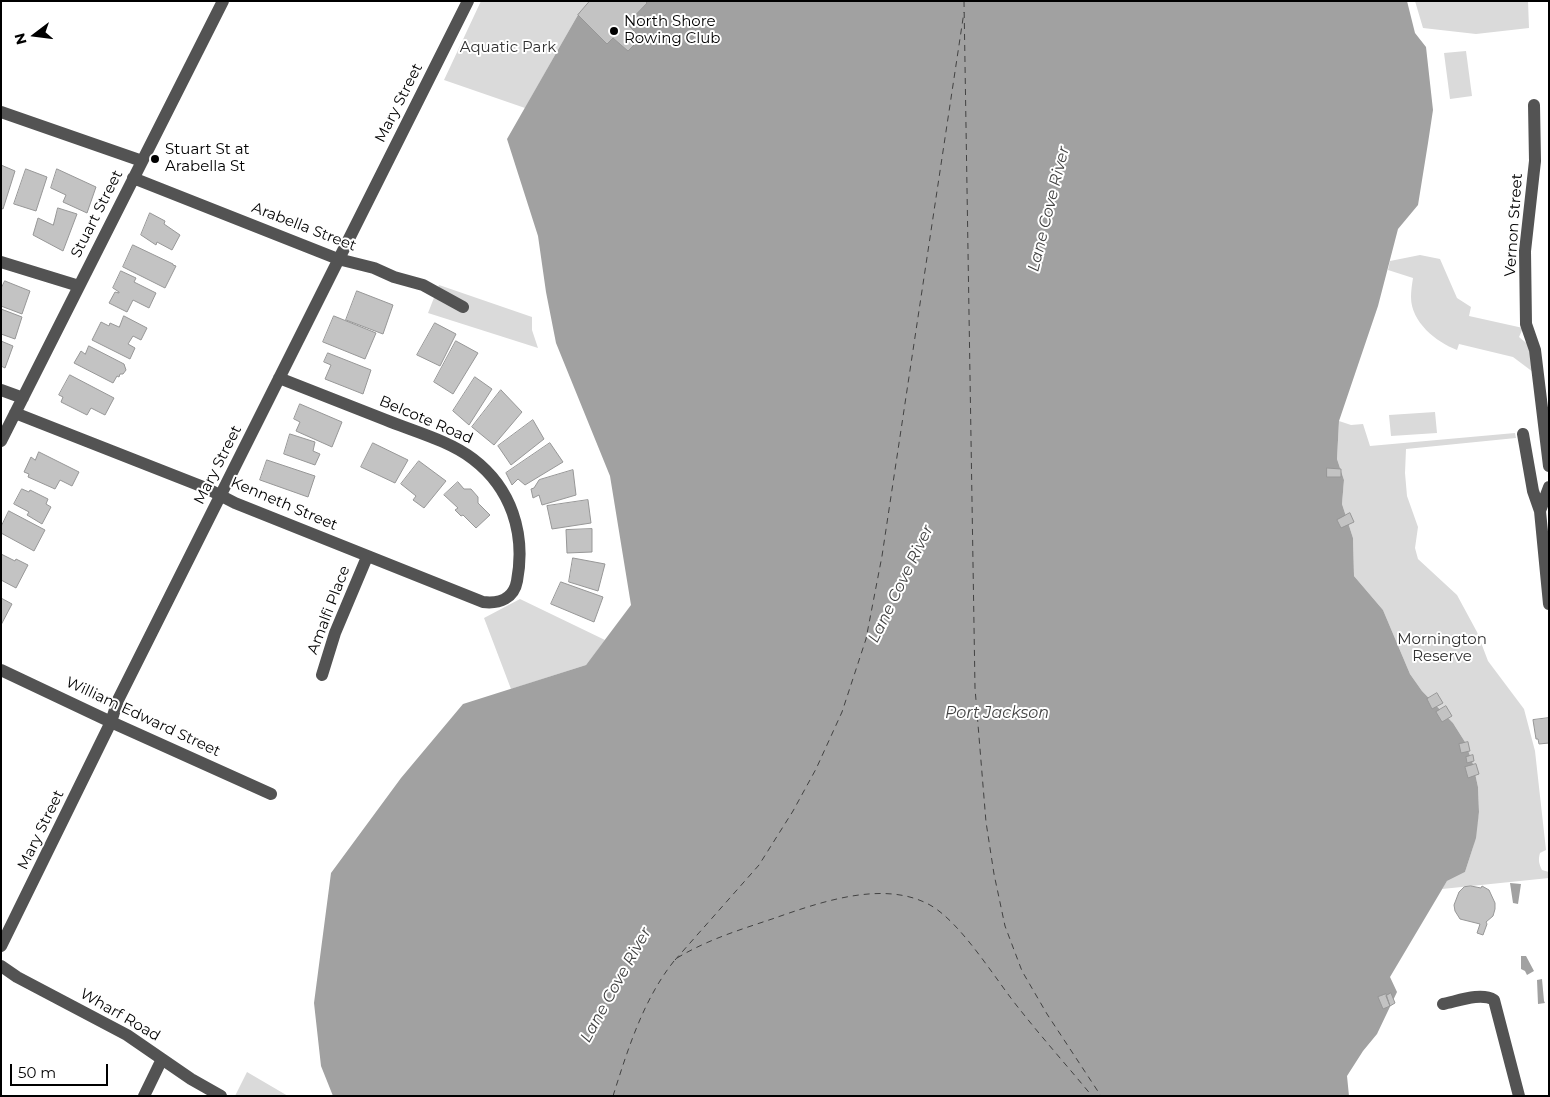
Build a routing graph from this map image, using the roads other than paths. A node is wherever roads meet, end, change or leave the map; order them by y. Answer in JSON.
{"nodes":[{"id":1,"x":222,"y":1,"type":"edge"},
{"id":2,"x":468,"y":1,"type":"edge"},
{"id":3,"x":1534,"y":104,"type":"dead end"},
{"id":4,"x":1,"y":112,"type":"edge"},
{"id":5,"x":142,"y":161,"type":"junction"},
{"id":6,"x":133,"y":178,"type":"junction"},
{"id":7,"x":338,"y":259,"type":"junction"},
{"id":8,"x":1,"y":262,"type":"edge"},
{"id":9,"x":79,"y":286,"type":"junction"},
{"id":10,"x":463,"y":307,"type":"dead end"},
{"id":11,"x":279,"y":378,"type":"junction"},
{"id":12,"x":1,"y":390,"type":"edge"},
{"id":13,"x":23,"y":398,"type":"junction"},
{"id":14,"x":15,"y":413,"type":"junction"},
{"id":15,"x":1523,"y":434,"type":"dead end"},
{"id":16,"x":1,"y":441,"type":"edge"},
{"id":17,"x":1549,"y":466,"type":"edge"},
{"id":18,"x":1549,"y":487,"type":"edge"},
{"id":19,"x":221,"y":495,"type":"junction"},
{"id":20,"x":1540,"y":511,"type":"junction"},
{"id":21,"x":367,"y":557,"type":"junction"},
{"id":22,"x":484,"y":602,"type":"joint"},
{"id":23,"x":1549,"y":604,"type":"edge"},
{"id":24,"x":1,"y":670,"type":"edge"},
{"id":25,"x":322,"y":675,"type":"dead end"},
{"id":26,"x":111,"y":722,"type":"junction"},
{"id":27,"x":271,"y":794,"type":"dead end"},
{"id":28,"x":1,"y":946,"type":"edge"},
{"id":29,"x":1,"y":966,"type":"edge"},
{"id":30,"x":1443,"y":1004,"type":"dead end"},
{"id":31,"x":162,"y":1060,"type":"junction"},
{"id":32,"x":144,"y":1096,"type":"edge"},
{"id":33,"x":221,"y":1096,"type":"edge"},
{"id":34,"x":1519,"y":1096,"type":"edge"}],
"edges":[{"from":1,"to":5,"type":"street","name":"Stuart Street"},
{"from":2,"to":7,"type":"street","name":"Mary Street"},
{"from":3,"to":17,"type":"street","name":"Vernon Street"},
{"from":4,"to":5,"type":"street"},
{"from":5,"to":6,"type":"street","name":"Stuart Street"},
{"from":6,"to":7,"type":"street","name":"Arabella Street"},
{"from":6,"to":9,"type":"street","name":"Stuart Street"},
{"from":7,"to":10,"type":"street","name":"Arabella Street"},
{"from":7,"to":11,"type":"street","name":"Mary Street"},
{"from":8,"to":9,"type":"street"},
{"from":9,"to":13,"type":"street","name":"Stuart Street"},
{"from":11,"to":19,"type":"street","name":"Mary Street"},
{"from":11,"to":22,"type":"street","name":"Belcote Road"},
{"from":12,"to":13,"type":"street"},
{"from":13,"to":14,"type":"street","name":"Stuart Street"},
{"from":14,"to":16,"type":"street","name":"Stuart Street"},
{"from":14,"to":19,"type":"street","name":"Kenneth Street"},
{"from":15,"to":20,"type":"street"},
{"from":18,"to":20,"type":"street"},
{"from":19,"to":21,"type":"street","name":"Kenneth Street"},
{"from":19,"to":26,"type":"street","name":"Mary Street"},
{"from":20,"to":23,"type":"street"},
{"from":21,"to":22,"type":"street","name":"Kenneth Street"},
{"from":21,"to":25,"type":"street","name":"Amalfi Place"},
{"from":24,"to":26,"type":"street","name":"William Edward Street"},
{"from":26,"to":27,"type":"street","name":"William Edward Street"},
{"from":26,"to":28,"type":"street","name":"Mary Street"},
{"from":29,"to":31,"type":"street","name":"Wharf Road"},
{"from":30,"to":34,"type":"street"},
{"from":31,"to":32,"type":"street"},
{"from":31,"to":33,"type":"street","name":"Wharf Road"}]}
